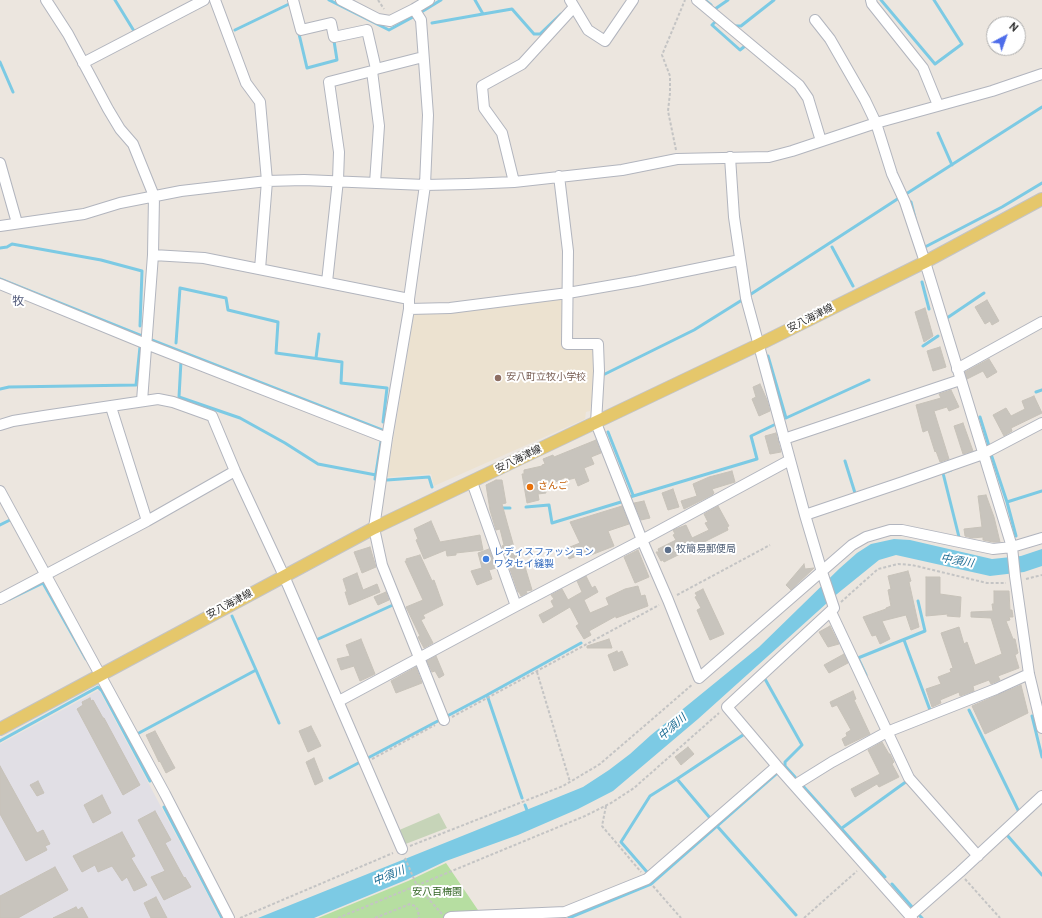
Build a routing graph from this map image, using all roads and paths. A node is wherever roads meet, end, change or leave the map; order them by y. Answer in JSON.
{"nodes":[{"id":1,"x":46,"y":0,"type":"edge"},
{"id":2,"x":204,"y":0,"type":"edge"},
{"id":3,"x":215,"y":0,"type":"edge"},
{"id":4,"x":293,"y":0,"type":"edge"},
{"id":5,"x":341,"y":0,"type":"edge"},
{"id":6,"x":429,"y":0,"type":"edge"},
{"id":7,"x":633,"y":0,"type":"edge"},
{"id":8,"x":685,"y":0,"type":"edge"},
{"id":9,"x":697,"y":0,"type":"edge"},
{"id":10,"x":871,"y":0,"type":"edge"},
{"id":11,"x":572,"y":4,"type":"edge"},
{"id":12,"x":414,"y":9,"type":"junction"},
{"id":13,"x":815,"y":20,"type":"dead end"},
{"id":14,"x":423,"y":57,"type":"junction"},
{"id":15,"x":83,"y":63,"type":"junction"},
{"id":16,"x":374,"y":70,"type":"junction"},
{"id":17,"x":1042,"y":74,"type":"edge"},
{"id":18,"x":938,"y":105,"type":"junction"},
{"id":19,"x":876,"y":123,"type":"junction"},
{"id":20,"x":820,"y":141,"type":"junction"},
{"id":21,"x":730,"y":157,"type":"junction"},
{"id":22,"x":678,"y":159,"type":"junction"},
{"id":23,"x":0,"y":162,"type":"edge"},
{"id":24,"x":559,"y":176,"type":"junction"},
{"id":25,"x":338,"y":180,"type":"junction"},
{"id":26,"x":267,"y":181,"type":"junction"},
{"id":27,"x":514,"y":182,"type":"junction"},
{"id":28,"x":375,"y":183,"type":"junction"},
{"id":29,"x":425,"y":185,"type":"junction"},
{"id":30,"x":154,"y":196,"type":"junction"},
{"id":31,"x":1042,"y":199,"type":"edge"},
{"id":32,"x":18,"y":223,"type":"junction"},
{"id":33,"x":0,"y":226,"type":"edge"},
{"id":34,"x":153,"y":255,"type":"junction"},
{"id":35,"x":740,"y":260,"type":"junction"},
{"id":36,"x":925,"y":262,"type":"junction"},
{"id":37,"x":260,"y":269,"type":"junction"},
{"id":38,"x":327,"y":282,"type":"junction"},
{"id":39,"x":0,"y":284,"type":"edge"},
{"id":40,"x":568,"y":293,"type":"junction"},
{"id":41,"x":409,"y":304,"type":"junction"},
{"id":42,"x":1042,"y":322,"type":"edge"},
{"id":43,"x":146,"y":344,"type":"junction"},
{"id":44,"x":758,"y":345,"type":"junction"},
{"id":45,"x":957,"y":369,"type":"junction"},
{"id":46,"x":960,"y":380,"type":"junction"},
{"id":47,"x":142,"y":401,"type":"junction"},
{"id":48,"x":111,"y":407,"type":"junction"},
{"id":49,"x":596,"y":423,"type":"junction"},
{"id":50,"x":1042,"y":423,"type":"edge"},
{"id":51,"x":0,"y":426,"type":"edge"},
{"id":52,"x":387,"y":438,"type":"junction"},
{"id":53,"x":784,"y":439,"type":"junction"},
{"id":54,"x":982,"y":454,"type":"junction"},
{"id":55,"x":790,"y":460,"type":"junction"},
{"id":56,"x":235,"y":471,"type":"junction"},
{"id":57,"x":472,"y":482,"type":"junction"},
{"id":58,"x":0,"y":491,"type":"edge"},
{"id":59,"x":805,"y":515,"type":"junction"},
{"id":60,"x":147,"y":521,"type":"junction"},
{"id":61,"x":374,"y":528,"type":"junction"},
{"id":62,"x":1042,"y":538,"type":"edge"},
{"id":63,"x":642,"y":540,"type":"junction"},
{"id":64,"x":770,"y":545,"type":"dead end"},
{"id":65,"x":1012,"y":550,"type":"junction"},
{"id":66,"x":45,"y":575,"type":"junction"},
{"id":67,"x":1042,"y":575,"type":"edge"},
{"id":68,"x":284,"y":576,"type":"junction"},
{"id":69,"x":823,"y":576,"type":"junction"},
{"id":70,"x":1015,"y":579,"type":"junction"},
{"id":71,"x":0,"y":599,"type":"edge"},
{"id":72,"x":668,"y":600,"type":"junction"},
{"id":73,"x":516,"y":606,"type":"junction"},
{"id":74,"x":832,"y":607,"type":"junction"},
{"id":75,"x":420,"y":658,"type":"junction"},
{"id":76,"x":537,"y":671,"type":"junction"},
{"id":77,"x":1029,"y":674,"type":"junction"},
{"id":78,"x":101,"y":675,"type":"junction"},
{"id":79,"x":699,"y":678,"type":"junction"},
{"id":80,"x":338,"y":701,"type":"junction"},
{"id":81,"x":727,"y":707,"type":"junction"},
{"id":82,"x":444,"y":720,"type":"junction"},
{"id":83,"x":1042,"y":728,"type":"edge"},
{"id":84,"x":0,"y":729,"type":"edge"},
{"id":85,"x":887,"y":732,"type":"junction"},
{"id":86,"x":364,"y":763,"type":"junction"},
{"id":87,"x":777,"y":766,"type":"junction"},
{"id":88,"x":570,"y":782,"type":"junction"},
{"id":89,"x":795,"y":785,"type":"junction"},
{"id":90,"x":1042,"y":796,"type":"edge"},
{"id":91,"x":606,"y":806,"type":"junction"},
{"id":92,"x":403,"y":852,"type":"junction"},
{"id":93,"x":978,"y":856,"type":"junction"},
{"id":94,"x":864,"y":864,"type":"junction"},
{"id":95,"x":960,"y":872,"type":"junction"},
{"id":96,"x":647,"y":879,"type":"junction"},
{"id":97,"x":418,"y":886,"type":"junction"},
{"id":98,"x":911,"y":917,"type":"edge"},
{"id":99,"x":229,"y":918,"type":"edge"},
{"id":100,"x":240,"y":918,"type":"edge"},
{"id":101,"x":338,"y":918,"type":"edge"},
{"id":102,"x":375,"y":918,"type":"edge"},
{"id":103,"x":419,"y":918,"type":"edge"},
{"id":104,"x":445,"y":918,"type":"edge"},
{"id":105,"x":449,"y":918,"type":"edge"},
{"id":106,"x":681,"y":918,"type":"edge"},
{"id":107,"x":804,"y":918,"type":"edge"},
{"id":108,"x":1000,"y":918,"type":"edge"}],
"edges":[{"from":1,"to":15,"type":"street"},
{"from":2,"to":15,"type":"street"},
{"from":3,"to":26,"type":"street"},
{"from":4,"to":16,"type":"street"},
{"from":5,"to":12,"type":"street"},
{"from":6,"to":12,"type":"street"},
{"from":7,"to":11,"type":"street"},
{"from":8,"to":22,"type":"path"},
{"from":9,"to":20,"type":"street"},
{"from":10,"to":18,"type":"street"},
{"from":11,"to":27,"type":"street"},
{"from":12,"to":14,"type":"street"},
{"from":13,"to":19,"type":"street"},
{"from":14,"to":16,"type":"street"},
{"from":14,"to":29,"type":"street"},
{"from":15,"to":30,"type":"street"},
{"from":16,"to":25,"type":"street"},
{"from":16,"to":28,"type":"street"},
{"from":17,"to":18,"type":"street"},
{"from":18,"to":19,"type":"street"},
{"from":19,"to":20,"type":"street"},
{"from":19,"to":36,"type":"street"},
{"from":20,"to":21,"type":"street"},
{"from":21,"to":22,"type":"street"},
{"from":21,"to":35,"type":"street"},
{"from":22,"to":24,"type":"street"},
{"from":23,"to":32,"type":"street"},
{"from":24,"to":27,"type":"street"},
{"from":24,"to":40,"type":"street"},
{"from":25,"to":26,"type":"street"},
{"from":25,"to":28,"type":"street"},
{"from":25,"to":38,"type":"street"},
{"from":26,"to":30,"type":"street"},
{"from":26,"to":37,"type":"street"},
{"from":27,"to":29,"type":"street"},
{"from":28,"to":29,"type":"street"},
{"from":29,"to":41,"type":"street"},
{"from":30,"to":32,"type":"street"},
{"from":30,"to":34,"type":"street"},
{"from":31,"to":36,"type":"main road","name":"安八海津線"},
{"from":32,"to":33,"type":"street"},
{"from":34,"to":37,"type":"street"},
{"from":34,"to":43,"type":"street"},
{"from":35,"to":40,"type":"street"},
{"from":35,"to":44,"type":"street"},
{"from":36,"to":44,"type":"main road","name":"安八海津線"},
{"from":36,"to":45,"type":"street"},
{"from":37,"to":38,"type":"street"},
{"from":38,"to":41,"type":"street"},
{"from":39,"to":43,"type":"street"},
{"from":40,"to":41,"type":"street"},
{"from":40,"to":49,"type":"street"},
{"from":41,"to":52,"type":"street"},
{"from":42,"to":45,"type":"street"},
{"from":43,"to":47,"type":"street"},
{"from":43,"to":52,"type":"street"},
{"from":44,"to":49,"type":"main road","name":"安八海津線"},
{"from":44,"to":53,"type":"street"},
{"from":45,"to":46,"type":"street"},
{"from":46,"to":53,"type":"street"},
{"from":46,"to":54,"type":"street"},
{"from":47,"to":48,"type":"street"},
{"from":47,"to":56,"type":"street"},
{"from":48,"to":51,"type":"street"},
{"from":48,"to":60,"type":"street"},
{"from":49,"to":57,"type":"main road","name":"安八海津線"},
{"from":49,"to":63,"type":"street"},
{"from":50,"to":54,"type":"street"},
{"from":52,"to":61,"type":"street"},
{"from":53,"to":55,"type":"street"},
{"from":54,"to":59,"type":"street"},
{"from":54,"to":65,"type":"street"},
{"from":55,"to":59,"type":"street"},
{"from":55,"to":63,"type":"street"},
{"from":56,"to":60,"type":"street"},
{"from":56,"to":68,"type":"street"},
{"from":57,"to":61,"type":"main road","name":"安八海津線"},
{"from":57,"to":73,"type":"street"},
{"from":58,"to":66,"type":"street"},
{"from":59,"to":69,"type":"street"},
{"from":60,"to":66,"type":"street"},
{"from":61,"to":68,"type":"main road","name":"安八海津線"},
{"from":61,"to":75,"type":"street"},
{"from":62,"to":65,"type":"street"},
{"from":63,"to":72,"type":"street"},
{"from":63,"to":73,"type":"street"},
{"from":64,"to":72,"type":"path"},
{"from":65,"to":69,"type":"street"},
{"from":65,"to":70,"type":"street"},
{"from":66,"to":71,"type":"street"},
{"from":66,"to":78,"type":"street"},
{"from":67,"to":70,"type":"path"},
{"from":68,"to":78,"type":"main road","name":"安八海津線"},
{"from":68,"to":80,"type":"street"},
{"from":69,"to":74,"type":"street"},
{"from":69,"to":79,"type":"street"},
{"from":70,"to":74,"type":"path"},
{"from":70,"to":77,"type":"street"},
{"from":72,"to":76,"type":"path"},
{"from":72,"to":79,"type":"street"},
{"from":73,"to":75,"type":"street"},
{"from":74,"to":81,"type":"street"},
{"from":74,"to":85,"type":"street"},
{"from":75,"to":80,"type":"street"},
{"from":75,"to":82,"type":"street"},
{"from":76,"to":82,"type":"path"},
{"from":76,"to":88,"type":"path"},
{"from":77,"to":83,"type":"street"},
{"from":77,"to":85,"type":"street"},
{"from":78,"to":84,"type":"main road","name":"安八海津線"},
{"from":78,"to":99,"type":"street"},
{"from":79,"to":88,"type":"path"},
{"from":80,"to":86,"type":"street"},
{"from":81,"to":87,"type":"street"},
{"from":81,"to":91,"type":"path"},
{"from":82,"to":86,"type":"path"},
{"from":85,"to":89,"type":"street"},
{"from":85,"to":93,"type":"street"},
{"from":86,"to":92,"type":"street"},
{"from":87,"to":89,"type":"street"},
{"from":87,"to":96,"type":"street"},
{"from":88,"to":92,"type":"path"},
{"from":89,"to":94,"type":"street"},
{"from":90,"to":93,"type":"street"},
{"from":91,"to":96,"type":"path"},
{"from":91,"to":97,"type":"path"},
{"from":92,"to":97,"type":"path"},
{"from":92,"to":100,"type":"path"},
{"from":93,"to":95,"type":"street"},
{"from":94,"to":98,"type":"street"},
{"from":94,"to":107,"type":"path"},
{"from":95,"to":98,"type":"street"},
{"from":95,"to":108,"type":"path"},
{"from":96,"to":105,"type":"street"},
{"from":96,"to":106,"type":"path"},
{"from":97,"to":101,"type":"path"},
{"from":97,"to":104,"type":"path"},
{"from":102,"to":103,"type":"path"}]}
